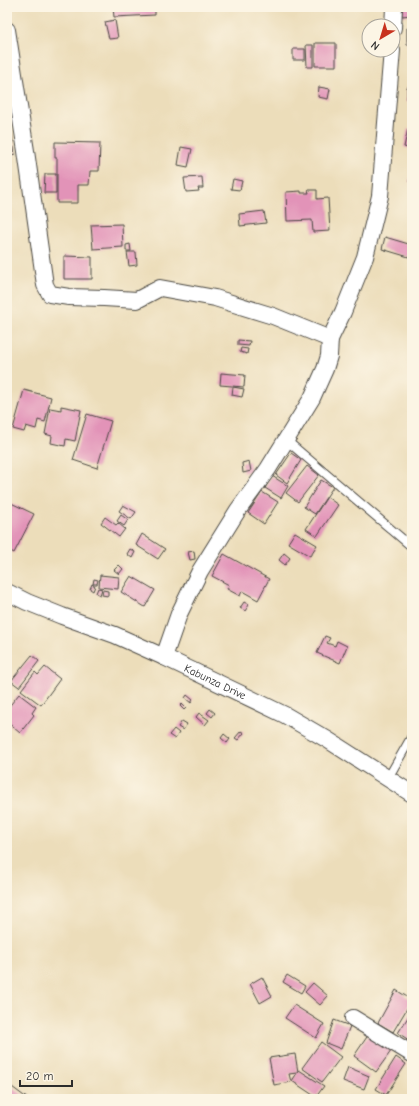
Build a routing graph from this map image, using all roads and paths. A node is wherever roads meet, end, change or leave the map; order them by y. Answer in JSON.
{"nodes":[{"id":1,"x":394,"y":7,"type":"edge"},
{"id":2,"x":393,"y":18,"type":"edge"},
{"id":3,"x":7,"y":31,"type":"edge"},
{"id":4,"x":391,"y":58,"type":"edge"},
{"id":5,"x":330,"y":339,"type":"junction"},
{"id":6,"x":286,"y":440,"type":"junction"},
{"id":7,"x":412,"y":547,"type":"edge"},
{"id":8,"x":7,"y":592,"type":"edge"},
{"id":9,"x":164,"y":657,"type":"junction"},
{"id":10,"x":412,"y":736,"type":"edge"},
{"id":11,"x":388,"y":778,"type":"junction"},
{"id":12,"x":412,"y":794,"type":"edge"},
{"id":13,"x":353,"y":1018,"type":"dead end"},
{"id":14,"x":412,"y":1054,"type":"edge"}],
"edges":[{"from":1,"to":2,"type":"street"},
{"from":3,"to":5,"type":"street"},
{"from":4,"to":5,"type":"street"},
{"from":5,"to":6,"type":"street"},
{"from":6,"to":7,"type":"lane"},
{"from":6,"to":9,"type":"street"},
{"from":8,"to":9,"type":"street","name":"Kabunza Drive"},
{"from":9,"to":11,"type":"street","name":"Kabunza Drive"},
{"from":10,"to":11,"type":"lane"},
{"from":11,"to":12,"type":"street","name":"Kabunza Drive"},
{"from":13,"to":14,"type":"street"}]}
